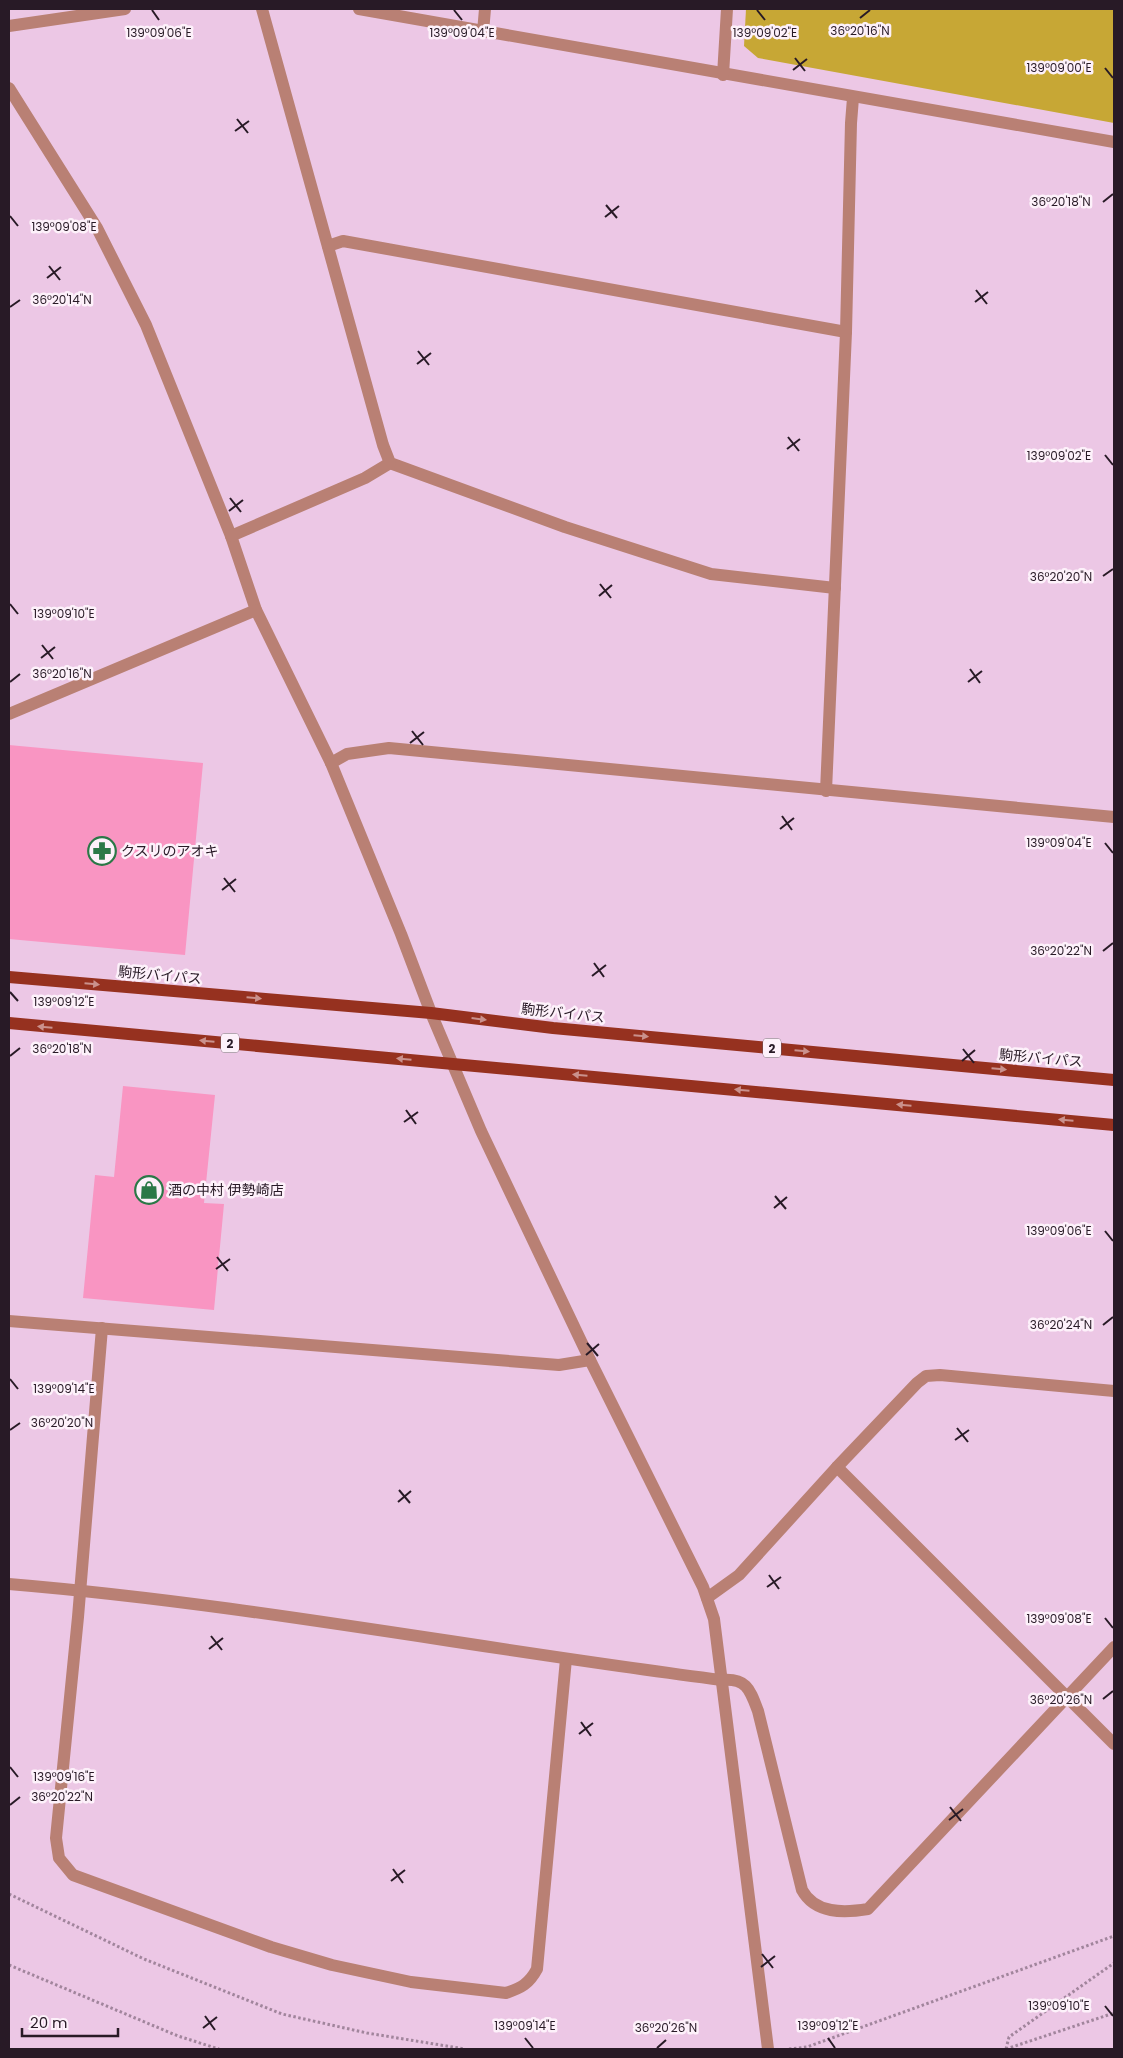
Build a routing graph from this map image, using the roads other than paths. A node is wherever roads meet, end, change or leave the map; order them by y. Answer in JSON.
{"nodes":[{"id":1,"x":125,"y":9,"type":"edge"},
{"id":2,"x":262,"y":9,"type":"edge"},
{"id":3,"x":360,"y":9,"type":"edge"},
{"id":4,"x":485,"y":9,"type":"edge"},
{"id":5,"x":727,"y":9,"type":"edge"},
{"id":6,"x":9,"y":26,"type":"edge"},
{"id":7,"x":483,"y":32,"type":"junction"},
{"id":8,"x":723,"y":75,"type":"junction"},
{"id":9,"x":9,"y":88,"type":"edge"},
{"id":10,"x":853,"y":98,"type":"junction"},
{"id":11,"x":1114,"y":142,"type":"edge"},
{"id":12,"x":328,"y":246,"type":"junction"},
{"id":13,"x":846,"y":332,"type":"junction"},
{"id":14,"x":390,"y":463,"type":"junction"},
{"id":15,"x":231,"y":536,"type":"junction"},
{"id":16,"x":835,"y":588,"type":"junction"},
{"id":17,"x":256,"y":610,"type":"junction"},
{"id":18,"x":9,"y":714,"type":"edge"},
{"id":19,"x":331,"y":763,"type":"junction"},
{"id":20,"x":826,"y":791,"type":"junction"},
{"id":21,"x":1114,"y":817,"type":"edge"},
{"id":22,"x":9,"y":977,"type":"edge"},
{"id":23,"x":431,"y":1014,"type":"junction"},
{"id":24,"x":9,"y":1023,"type":"edge"},
{"id":25,"x":452,"y":1063,"type":"junction"},
{"id":26,"x":1114,"y":1080,"type":"edge"},
{"id":27,"x":1114,"y":1125,"type":"edge"},
{"id":28,"x":9,"y":1321,"type":"edge"},
{"id":29,"x":102,"y":1328,"type":"junction"},
{"id":30,"x":590,"y":1360,"type":"junction"},
{"id":31,"x":1114,"y":1391,"type":"edge"},
{"id":32,"x":837,"y":1467,"type":"junction"},
{"id":33,"x":9,"y":1584,"type":"edge"},
{"id":34,"x":79,"y":1590,"type":"junction"},
{"id":35,"x":707,"y":1598,"type":"junction"},
{"id":36,"x":1114,"y":1647,"type":"edge"},
{"id":37,"x":566,"y":1659,"type":"junction"},
{"id":38,"x":722,"y":1680,"type":"junction"},
{"id":39,"x":1067,"y":1697,"type":"junction"},
{"id":40,"x":1114,"y":1744,"type":"edge"},
{"id":41,"x":768,"y":2049,"type":"edge"}],
"edges":[{"from":1,"to":6,"type":"street"},
{"from":2,"to":12,"type":"street"},
{"from":3,"to":7,"type":"street"},
{"from":4,"to":7,"type":"street"},
{"from":5,"to":8,"type":"street"},
{"from":7,"to":8,"type":"street"},
{"from":8,"to":10,"type":"street"},
{"from":9,"to":15,"type":"street"},
{"from":10,"to":11,"type":"street"},
{"from":10,"to":13,"type":"street"},
{"from":12,"to":13,"type":"street"},
{"from":12,"to":14,"type":"street"},
{"from":13,"to":16,"type":"street"},
{"from":14,"to":15,"type":"street"},
{"from":14,"to":16,"type":"street"},
{"from":15,"to":17,"type":"street"},
{"from":16,"to":20,"type":"street"},
{"from":17,"to":18,"type":"street"},
{"from":17,"to":19,"type":"street"},
{"from":19,"to":20,"type":"street"},
{"from":19,"to":23,"type":"street"},
{"from":20,"to":21,"type":"street"},
{"from":22,"to":23,"type":"main road","name":"駒形バイパス","number":"2","one_way":true},
{"from":23,"to":25,"type":"street"},
{"from":23,"to":26,"type":"main road","name":"駒形バイパス","number":"2","one_way":true},
{"from":25,"to":24,"type":"main road","number":"2","one_way":true},
{"from":27,"to":25,"type":"main road","number":"2","one_way":true},
{"from":25,"to":30,"type":"street"},
{"from":28,"to":29,"type":"street"},
{"from":29,"to":30,"type":"street"},
{"from":29,"to":34,"type":"street"},
{"from":30,"to":35,"type":"street"},
{"from":31,"to":32,"type":"street"},
{"from":32,"to":35,"type":"street"},
{"from":32,"to":39,"type":"street"},
{"from":33,"to":34,"type":"street"},
{"from":34,"to":37,"type":"street"},
{"from":34,"to":37,"type":"street"},
{"from":35,"to":38,"type":"street"},
{"from":36,"to":39,"type":"street"},
{"from":37,"to":38,"type":"street"},
{"from":38,"to":39,"type":"street"},
{"from":38,"to":41,"type":"street"},
{"from":39,"to":40,"type":"street"}]}
